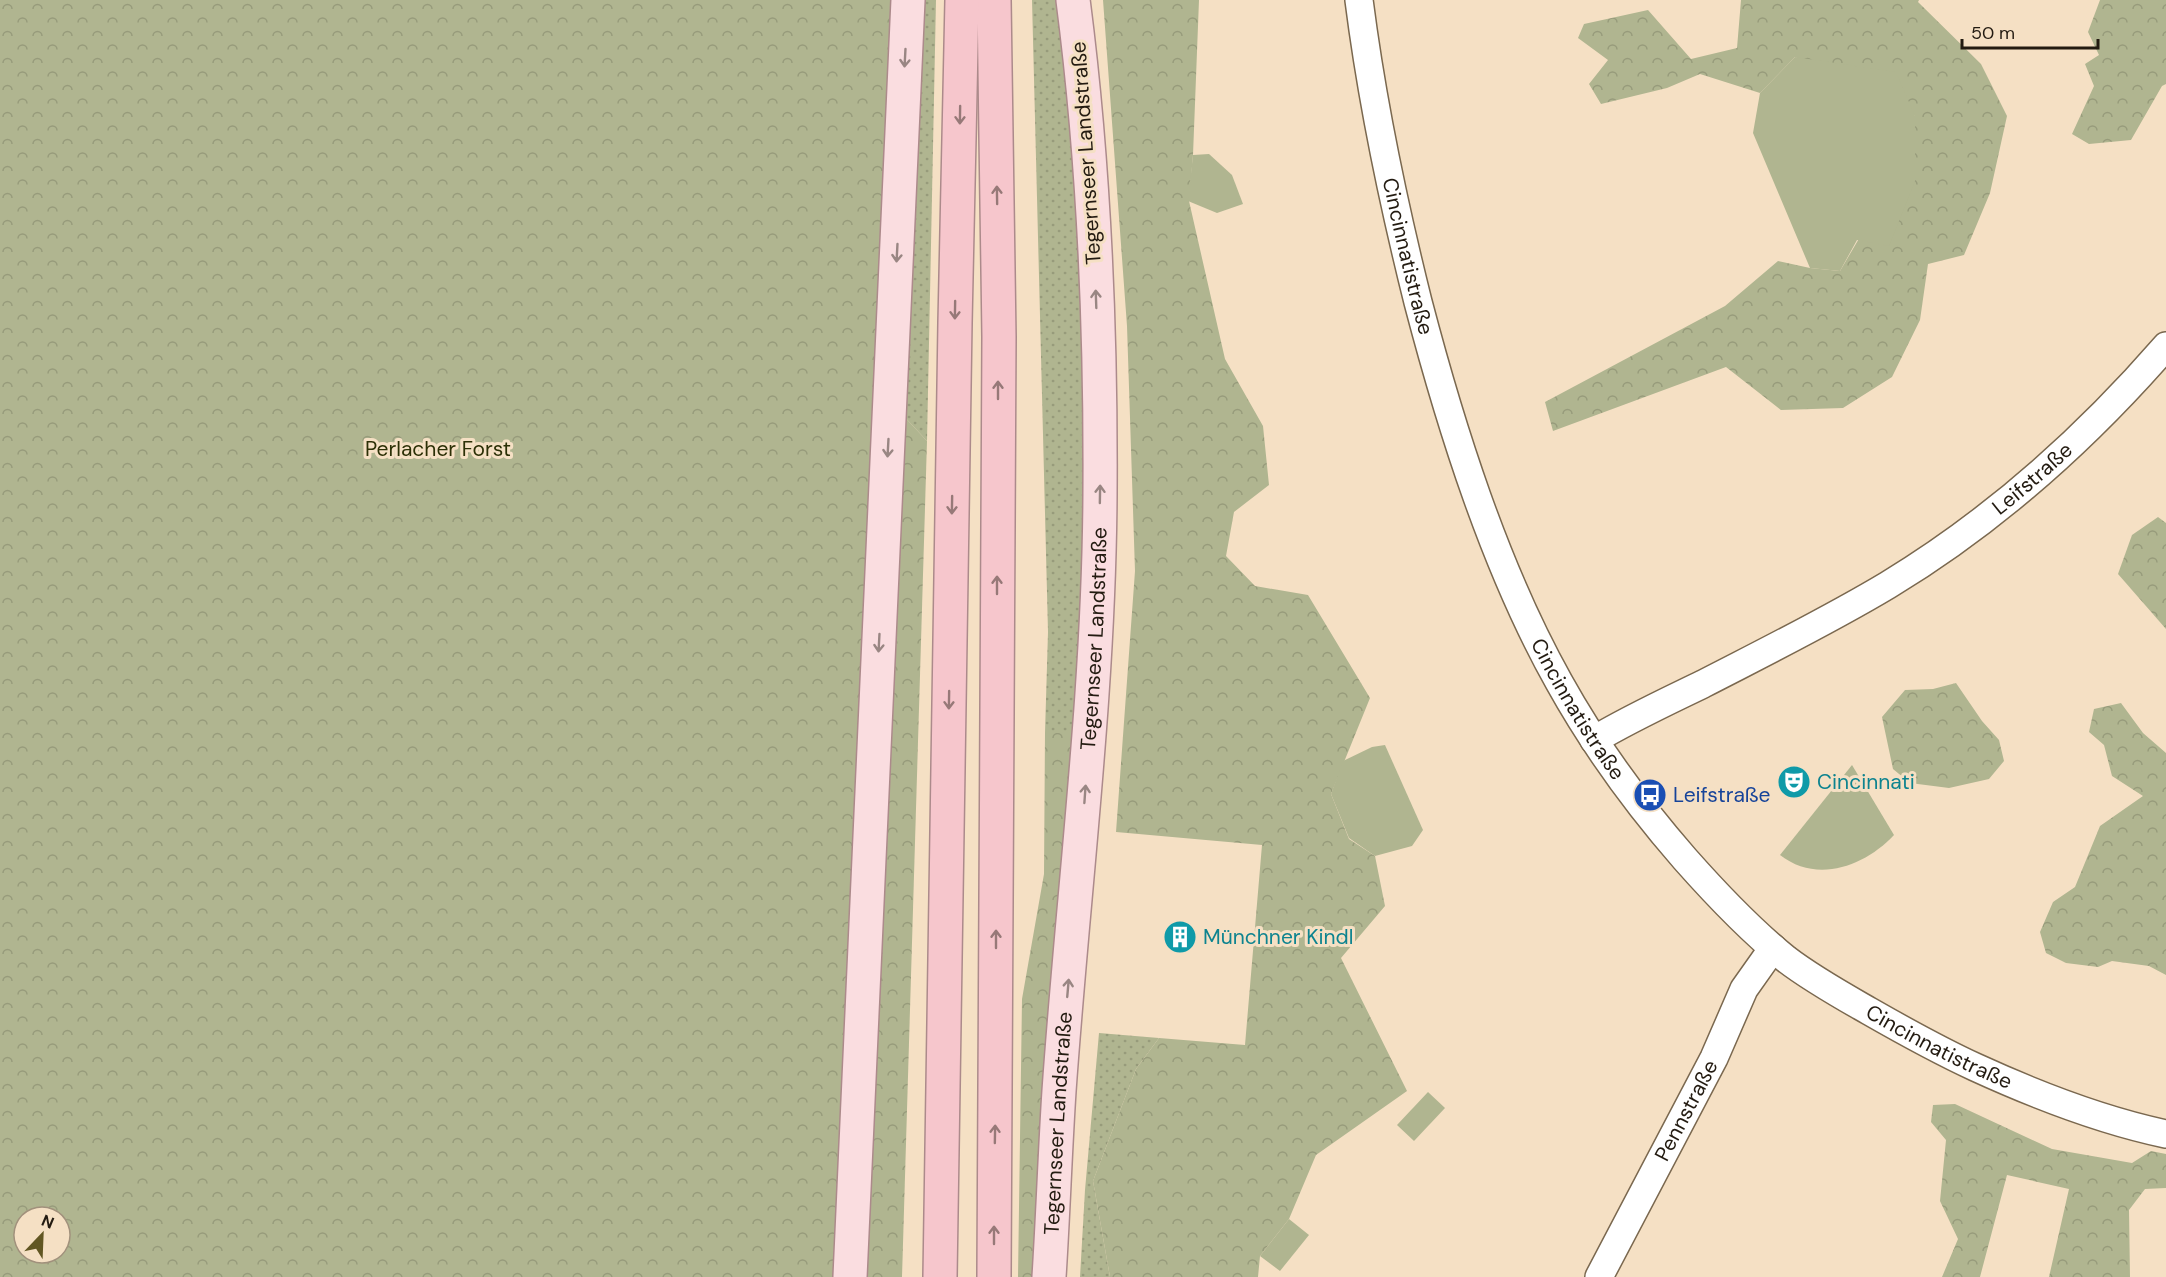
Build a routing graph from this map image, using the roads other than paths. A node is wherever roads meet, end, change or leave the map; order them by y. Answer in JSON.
{"nodes":[{"id":1,"x":908,"y":0,"type":"edge"},
{"id":2,"x":963,"y":0,"type":"edge"},
{"id":3,"x":994,"y":0,"type":"edge"},
{"id":4,"x":1073,"y":0,"type":"edge"},
{"id":5,"x":1359,"y":0,"type":"edge"},
{"id":6,"x":2166,"y":346,"type":"edge"},
{"id":7,"x":1594,"y":740,"type":"junction"},
{"id":8,"x":1773,"y":948,"type":"junction"},
{"id":9,"x":2166,"y":1134,"type":"edge"},
{"id":10,"x":850,"y":1277,"type":"edge"},
{"id":11,"x":940,"y":1277,"type":"edge"},
{"id":12,"x":994,"y":1277,"type":"edge"},
{"id":13,"x":1049,"y":1277,"type":"edge"},
{"id":14,"x":1599,"y":1277,"type":"edge"}],
"edges":[{"from":1,"to":10,"type":"main road","one_way":true},
{"from":2,"to":11,"type":"highway","one_way":true},
{"from":12,"to":3,"type":"highway","one_way":true},
{"from":13,"to":4,"type":"main road","name":"Tegernseer Landstraße","one_way":true},
{"from":5,"to":7,"type":"street","name":"Cincinnatistraße"},
{"from":6,"to":7,"type":"street","name":"Leifstraße"},
{"from":7,"to":8,"type":"street","name":"Cincinnatistraße"},
{"from":8,"to":9,"type":"street","name":"Cincinnatistraße"},
{"from":8,"to":14,"type":"street","name":"Pennstraße"}]}
